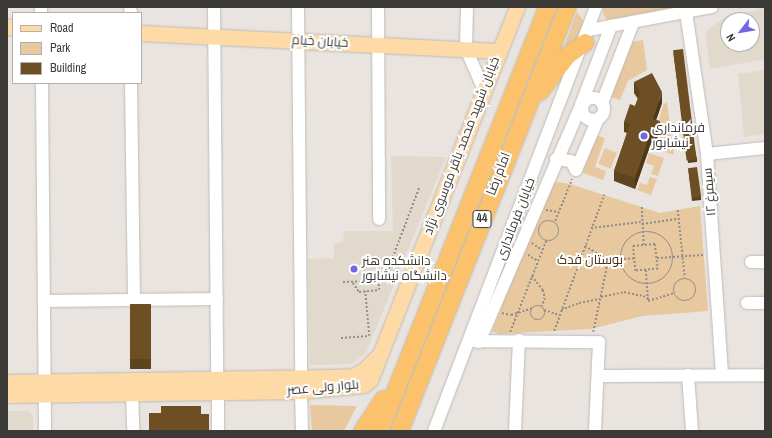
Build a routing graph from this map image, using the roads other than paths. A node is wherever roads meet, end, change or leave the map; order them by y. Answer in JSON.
{"nodes":[{"id":1,"x":214,"y":7,"type":"edge"},
{"id":2,"x":298,"y":7,"type":"edge"},
{"id":3,"x":378,"y":7,"type":"edge"},
{"id":4,"x":467,"y":7,"type":"edge"},
{"id":5,"x":517,"y":7,"type":"edge"},
{"id":6,"x":547,"y":7,"type":"edge"},
{"id":7,"x":567,"y":7,"type":"edge"},
{"id":8,"x":596,"y":7,"type":"edge"},
{"id":9,"x":712,"y":7,"type":"edge"},
{"id":10,"x":686,"y":12,"type":"junction"},
{"id":11,"x":633,"y":23,"type":"junction"},
{"id":12,"x":611,"y":26,"type":"junction"},
{"id":13,"x":142,"y":33,"type":"edge"},
{"id":14,"x":587,"y":36,"type":"junction"},
{"id":15,"x":214,"y":37,"type":"junction"},
{"id":16,"x":298,"y":41,"type":"junction"},
{"id":17,"x":378,"y":45,"type":"junction"},
{"id":18,"x":466,"y":49,"type":"junction"},
{"id":19,"x":499,"y":51,"type":"junction"},
{"id":20,"x":42,"y":84,"type":"edge"},
{"id":21,"x":131,"y":84,"type":"edge"},
{"id":22,"x":484,"y":90,"type":"junction"},
{"id":23,"x":602,"y":103,"type":"junction"},
{"id":24,"x":581,"y":105,"type":"junction"},
{"id":25,"x":524,"y":110,"type":"junction"},
{"id":26,"x":597,"y":121,"type":"junction"},
{"id":27,"x":765,"y":148,"type":"edge"},
{"id":28,"x":707,"y":154,"type":"junction"},
{"id":29,"x":556,"y":158,"type":"junction"},
{"id":30,"x":379,"y":220,"type":"dead end"},
{"id":31,"x":751,"y":262,"type":"dead end"},
{"id":32,"x":765,"y":262,"type":"edge"},
{"id":33,"x":134,"y":300,"type":"junction"},
{"id":34,"x":218,"y":300,"type":"junction"},
{"id":35,"x":45,"y":301,"type":"junction"},
{"id":36,"x":747,"y":303,"type":"dead end"},
{"id":37,"x":765,"y":303,"type":"edge"},
{"id":38,"x":520,"y":340,"type":"junction"},
{"id":39,"x":474,"y":341,"type":"junction"},
{"id":40,"x":412,"y":344,"type":"junction"},
{"id":41,"x":430,"y":350,"type":"junction"},
{"id":42,"x":381,"y":353,"type":"joint"},
{"id":43,"x":722,"y":374,"type":"junction"},
{"id":44,"x":688,"y":375,"type":"junction"},
{"id":45,"x":765,"y":375,"type":"edge"},
{"id":46,"x":599,"y":376,"type":"junction"},
{"id":47,"x":7,"y":382,"type":"edge"},
{"id":48,"x":301,"y":384,"type":"junction"},
{"id":49,"x":218,"y":386,"type":"junction"},
{"id":50,"x":45,"y":388,"type":"junction"},
{"id":51,"x":132,"y":394,"type":"junction"},
{"id":52,"x":7,"y":395,"type":"edge"},
{"id":53,"x":45,"y":431,"type":"edge"},
{"id":54,"x":133,"y":431,"type":"edge"},
{"id":55,"x":218,"y":431,"type":"edge"},
{"id":56,"x":302,"y":431,"type":"edge"},
{"id":57,"x":362,"y":431,"type":"edge"},
{"id":58,"x":379,"y":431,"type":"edge"},
{"id":59,"x":399,"y":431,"type":"edge"},
{"id":60,"x":407,"y":431,"type":"edge"},
{"id":61,"x":434,"y":431,"type":"edge"},
{"id":62,"x":515,"y":431,"type":"edge"},
{"id":63,"x":595,"y":431,"type":"edge"},
{"id":64,"x":692,"y":431,"type":"edge"}],
"edges":[{"from":1,"to":15,"type":"street"},
{"from":2,"to":16,"type":"street"},
{"from":3,"to":17,"type":"street"},
{"from":4,"to":18,"type":"street"},
{"from":5,"to":19,"type":"main road","name":"خیابان شهید محمد باقر موسوی نژاد"},
{"from":6,"to":40,"type":"highway","name":"امام رضا","number":"44"},
{"from":7,"to":25,"type":"highway","name":"امام رضا","number":"44"},
{"from":8,"to":14,"type":"street","name":"خیابان فرمانداری"},
{"from":9,"to":10,"type":"street"},
{"from":10,"to":11,"type":"street"},
{"from":10,"to":28,"type":"street","name":"سیمرغ ۱۲"},
{"from":11,"to":12,"type":"street"},
{"from":11,"to":23,"type":"street"},
{"from":12,"to":14,"type":"street"},
{"from":12,"to":24,"type":"street"},
{"from":13,"to":15,"type":"main road","name":"خیابان خیام"},
{"from":14,"to":25,"type":"highway"},
{"from":14,"to":39,"type":"street","name":"خیابان فرمانداری"},
{"from":15,"to":16,"type":"main road","name":"خیابان خیام"},
{"from":15,"to":34,"type":"street"},
{"from":16,"to":17,"type":"main road","name":"خیابان خیام"},
{"from":16,"to":48,"type":"street"},
{"from":17,"to":18,"type":"main road","name":"خیابان خیام"},
{"from":17,"to":30,"type":"street"},
{"from":18,"to":19,"type":"main road","name":"خیابان خیام"},
{"from":18,"to":22,"type":"street"},
{"from":19,"to":22,"type":"main road","name":"خیابان شهید محمد باقر موسوی نژاد"},
{"from":20,"to":35,"type":"street"},
{"from":21,"to":33,"type":"street"},
{"from":22,"to":42,"type":"main road","name":"خیابان شهید محمد باقر موسوی نژاد"},
{"from":23,"to":24,"type":"street"},
{"from":23,"to":26,"type":"street"},
{"from":24,"to":26,"type":"street"},
{"from":24,"to":29,"type":"street"},
{"from":25,"to":41,"type":"highway","name":"امام رضا","number":"44"},
{"from":26,"to":29,"type":"street"},
{"from":27,"to":28,"type":"street"},
{"from":28,"to":43,"type":"street","name":"سیمرغ ۱۲"},
{"from":29,"to":39,"type":"street"},
{"from":31,"to":32,"type":"street"},
{"from":33,"to":34,"type":"street"},
{"from":33,"to":35,"type":"street"},
{"from":34,"to":49,"type":"street"},
{"from":35,"to":50,"type":"street"},
{"from":36,"to":37,"type":"street"},
{"from":38,"to":39,"type":"street"},
{"from":38,"to":46,"type":"street"},
{"from":38,"to":62,"type":"street"},
{"from":39,"to":61,"type":"street","name":"خیابان فرمانداری"},
{"from":40,"to":57,"type":"highway"},
{"from":40,"to":58,"type":"highway","name":"امام رضا","number":"44"},
{"from":41,"to":59,"type":"highway","name":"امام رضا","number":"44"},
{"from":41,"to":60,"type":"highway"},
{"from":42,"to":48,"type":"main road","name":"بلوار ولی عصر"},
{"from":43,"to":44,"type":"street"},
{"from":43,"to":45,"type":"street"},
{"from":44,"to":46,"type":"street"},
{"from":44,"to":64,"type":"street"},
{"from":46,"to":63,"type":"street"},
{"from":47,"to":50,"type":"main road","name":"بلوار ولی عصر"},
{"from":48,"to":49,"type":"main road","name":"بلوار ولی عصر"},
{"from":48,"to":56,"type":"street"},
{"from":49,"to":50,"type":"main road","name":"بلوار ولی عصر"},
{"from":49,"to":51,"type":"main road","name":"بلوار ولی عصر"},
{"from":49,"to":55,"type":"street"},
{"from":50,"to":51,"type":"main road","name":"بلوار ولی عصر"},
{"from":50,"to":52,"type":"main road","name":"بلوار ولی عصر"},
{"from":50,"to":53,"type":"street"},
{"from":51,"to":54,"type":"street"}]}
